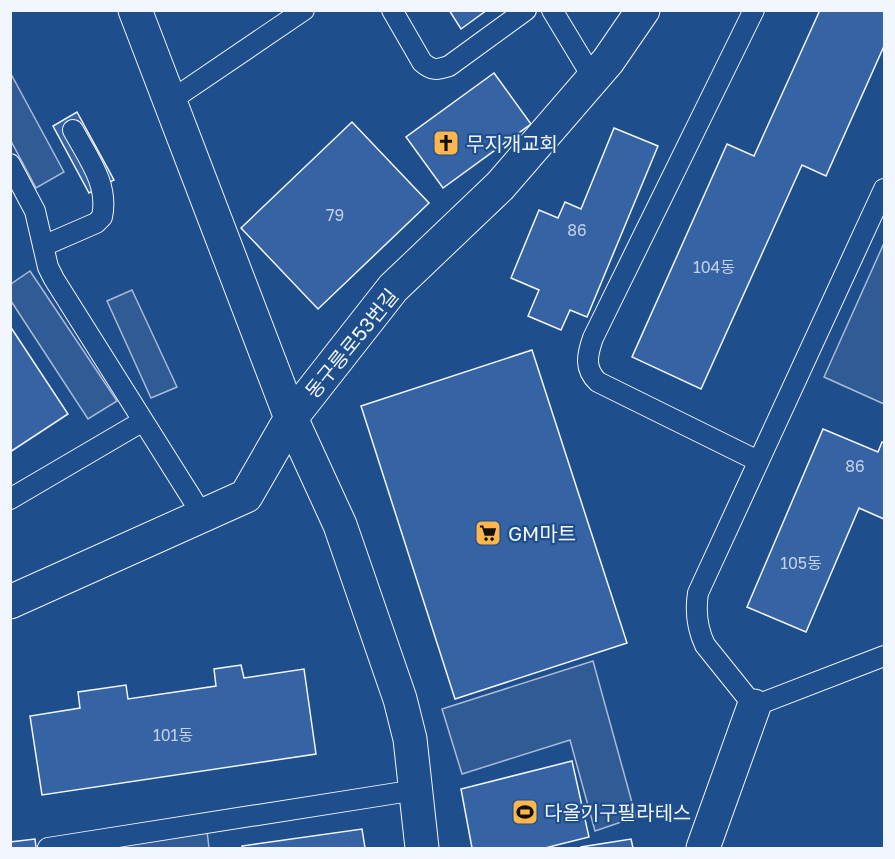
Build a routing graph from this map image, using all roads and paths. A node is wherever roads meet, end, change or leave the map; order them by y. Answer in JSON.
{"nodes":[{"id":1,"x":135,"y":10,"type":"edge"},
{"id":2,"x":304,"y":10,"type":"edge"},
{"id":3,"x":392,"y":10,"type":"edge"},
{"id":4,"x":526,"y":10,"type":"edge"},
{"id":5,"x":552,"y":10,"type":"edge"},
{"id":6,"x":644,"y":10,"type":"edge"},
{"id":7,"x":754,"y":10,"type":"edge"},
{"id":8,"x":593,"y":78,"type":"junction"},
{"id":9,"x":170,"y":101,"type":"junction"},
{"id":10,"x":73,"y":130,"type":"dead end"},
{"id":11,"x":10,"y":164,"type":"edge"},
{"id":12,"x":885,"y":189,"type":"edge"},
{"id":13,"x":43,"y":246,"type":"junction"},
{"id":14,"x":291,"y":418,"type":"junction"},
{"id":15,"x":143,"y":421,"type":"junction"},
{"id":16,"x":758,"y":461,"type":"junction"},
{"id":17,"x":10,"y":499,"type":"edge"},
{"id":18,"x":203,"y":516,"type":"junction"},
{"id":19,"x":10,"y":602,"type":"edge"},
{"id":20,"x":885,"y":656,"type":"edge"},
{"id":21,"x":754,"y":706,"type":"junction"},
{"id":22,"x":416,"y":790,"type":"junction"},
{"id":23,"x":124,"y":842,"type":"edge"},
{"id":24,"x":48,"y":849,"type":"edge"},
{"id":25,"x":422,"y":849,"type":"edge"},
{"id":26,"x":703,"y":849,"type":"edge"}],
"edges":[{"from":1,"to":9,"type":"street"},
{"from":2,"to":9,"type":"lane"},
{"from":3,"to":4,"type":"lane"},
{"from":5,"to":8,"type":"lane"},
{"from":6,"to":8,"type":"street","name":"동구릉로53번길"},
{"from":7,"to":16,"type":"lane"},
{"from":8,"to":14,"type":"street","name":"동구릉로53번길"},
{"from":9,"to":14,"type":"street"},
{"from":10,"to":13,"type":"lane"},
{"from":11,"to":13,"type":"lane"},
{"from":12,"to":16,"type":"lane"},
{"from":13,"to":15,"type":"lane"},
{"from":14,"to":18,"type":"street","name":"동구릉로53번길"},
{"from":14,"to":22,"type":"street"},
{"from":15,"to":17,"type":"lane"},
{"from":15,"to":18,"type":"lane"},
{"from":16,"to":21,"type":"lane"},
{"from":18,"to":19,"type":"street","name":"동구릉로53번길"},
{"from":20,"to":21,"type":"lane"},
{"from":21,"to":26,"type":"street"},
{"from":22,"to":23,"type":"lane"},
{"from":22,"to":25,"type":"street"},
{"from":23,"to":24,"type":"lane"}]}
